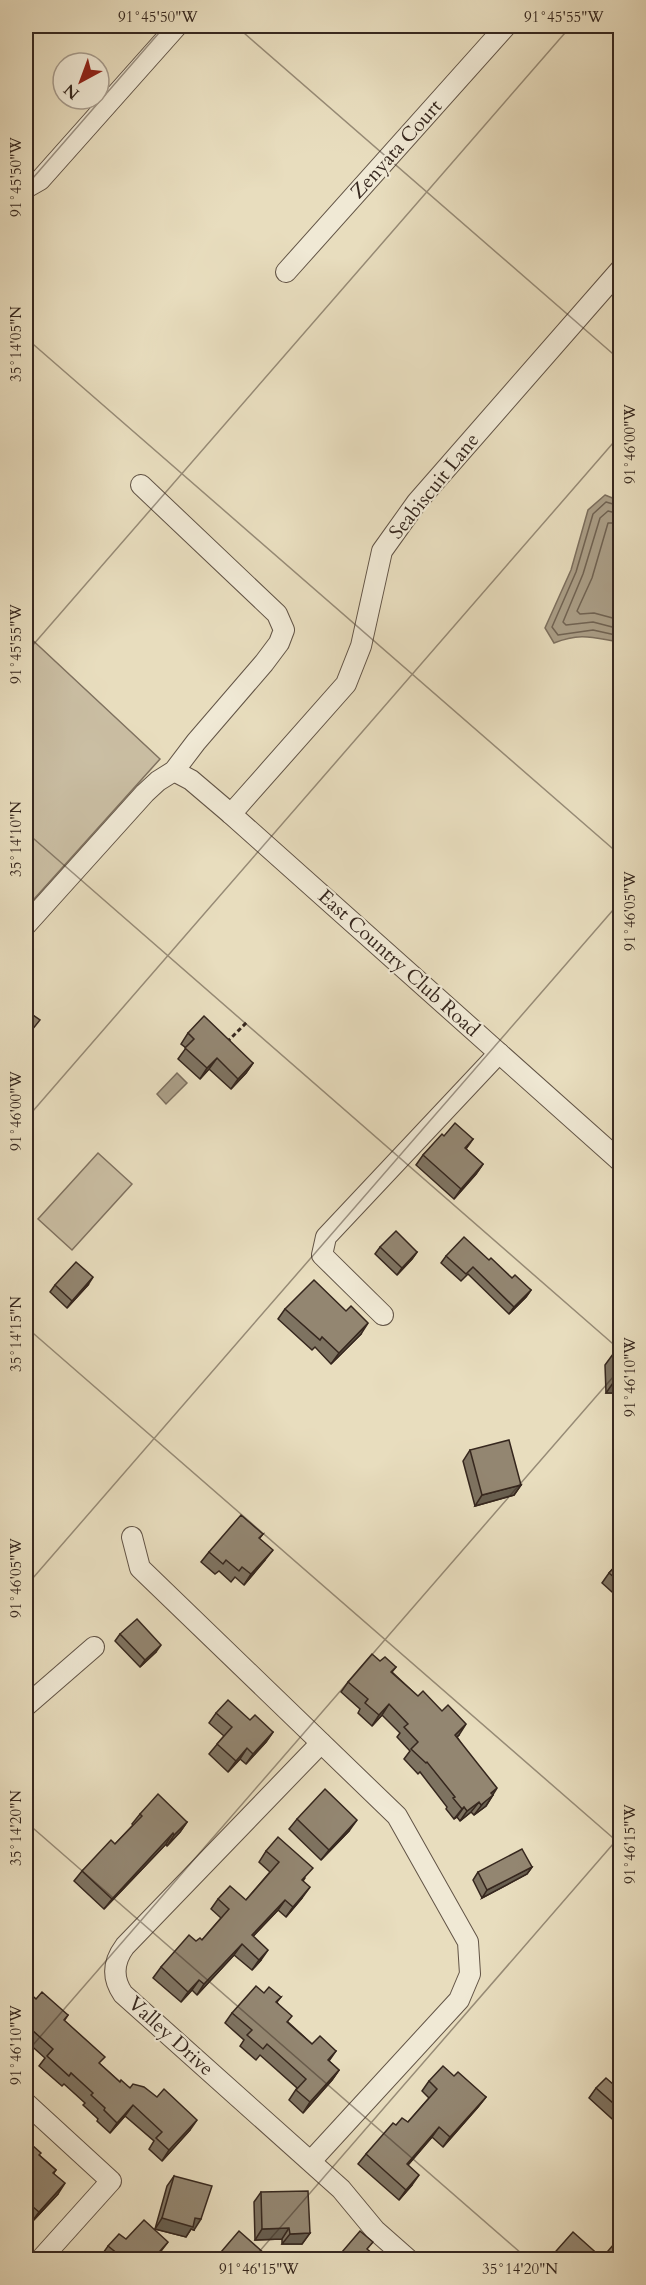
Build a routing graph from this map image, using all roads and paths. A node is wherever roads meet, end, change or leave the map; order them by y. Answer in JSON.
{"nodes":[{"id":1,"x":177,"y":26,"type":"edge"},
{"id":2,"x":506,"y":26,"type":"edge"},
{"id":3,"x":26,"y":188,"type":"edge"},
{"id":4,"x":621,"y":270,"type":"edge"},
{"id":5,"x":286,"y":272,"type":"dead end"},
{"id":6,"x":141,"y":485,"type":"dead end"},
{"id":7,"x":174,"y":771,"type":"junction"},
{"id":8,"x":231,"y":814,"type":"junction"},
{"id":9,"x":26,"y":925,"type":"edge"},
{"id":10,"x":247,"y":1022,"type":"dead end"},
{"id":11,"x":224,"y":1045,"type":"edge"},
{"id":12,"x":500,"y":1053,"type":"junction"},
{"id":13,"x":621,"y":1161,"type":"edge"},
{"id":14,"x":383,"y":1315,"type":"dead end"},
{"id":15,"x":132,"y":1537,"type":"dead end"},
{"id":16,"x":94,"y":1647,"type":"dead end"},
{"id":17,"x":26,"y":1706,"type":"edge"},
{"id":18,"x":321,"y":1743,"type":"junction"},
{"id":19,"x":26,"y":2103,"type":"edge"},
{"id":20,"x":311,"y":2162,"type":"junction"},
{"id":21,"x":40,"y":2259,"type":"edge"},
{"id":22,"x":409,"y":2259,"type":"edge"}],
"edges":[{"from":1,"to":3,"type":"street"},
{"from":2,"to":5,"type":"street","name":"Zenyata Court"},
{"from":4,"to":8,"type":"street","name":"Seabiscuit Lane"},
{"from":6,"to":7,"type":"street"},
{"from":7,"to":8,"type":"street","name":"East Country Club Road"},
{"from":7,"to":9,"type":"street"},
{"from":8,"to":12,"type":"street","name":"East Country Club Road"},
{"from":10,"to":11,"type":"path"},
{"from":12,"to":13,"type":"street","name":"East Country Club Road"},
{"from":12,"to":14,"type":"street"},
{"from":15,"to":18,"type":"street"},
{"from":16,"to":17,"type":"street"},
{"from":18,"to":20,"type":"street"},
{"from":18,"to":20,"type":"street","name":"Valley Drive"},
{"from":19,"to":21,"type":"street"},
{"from":20,"to":22,"type":"street","name":"Valley Drive"}]}
